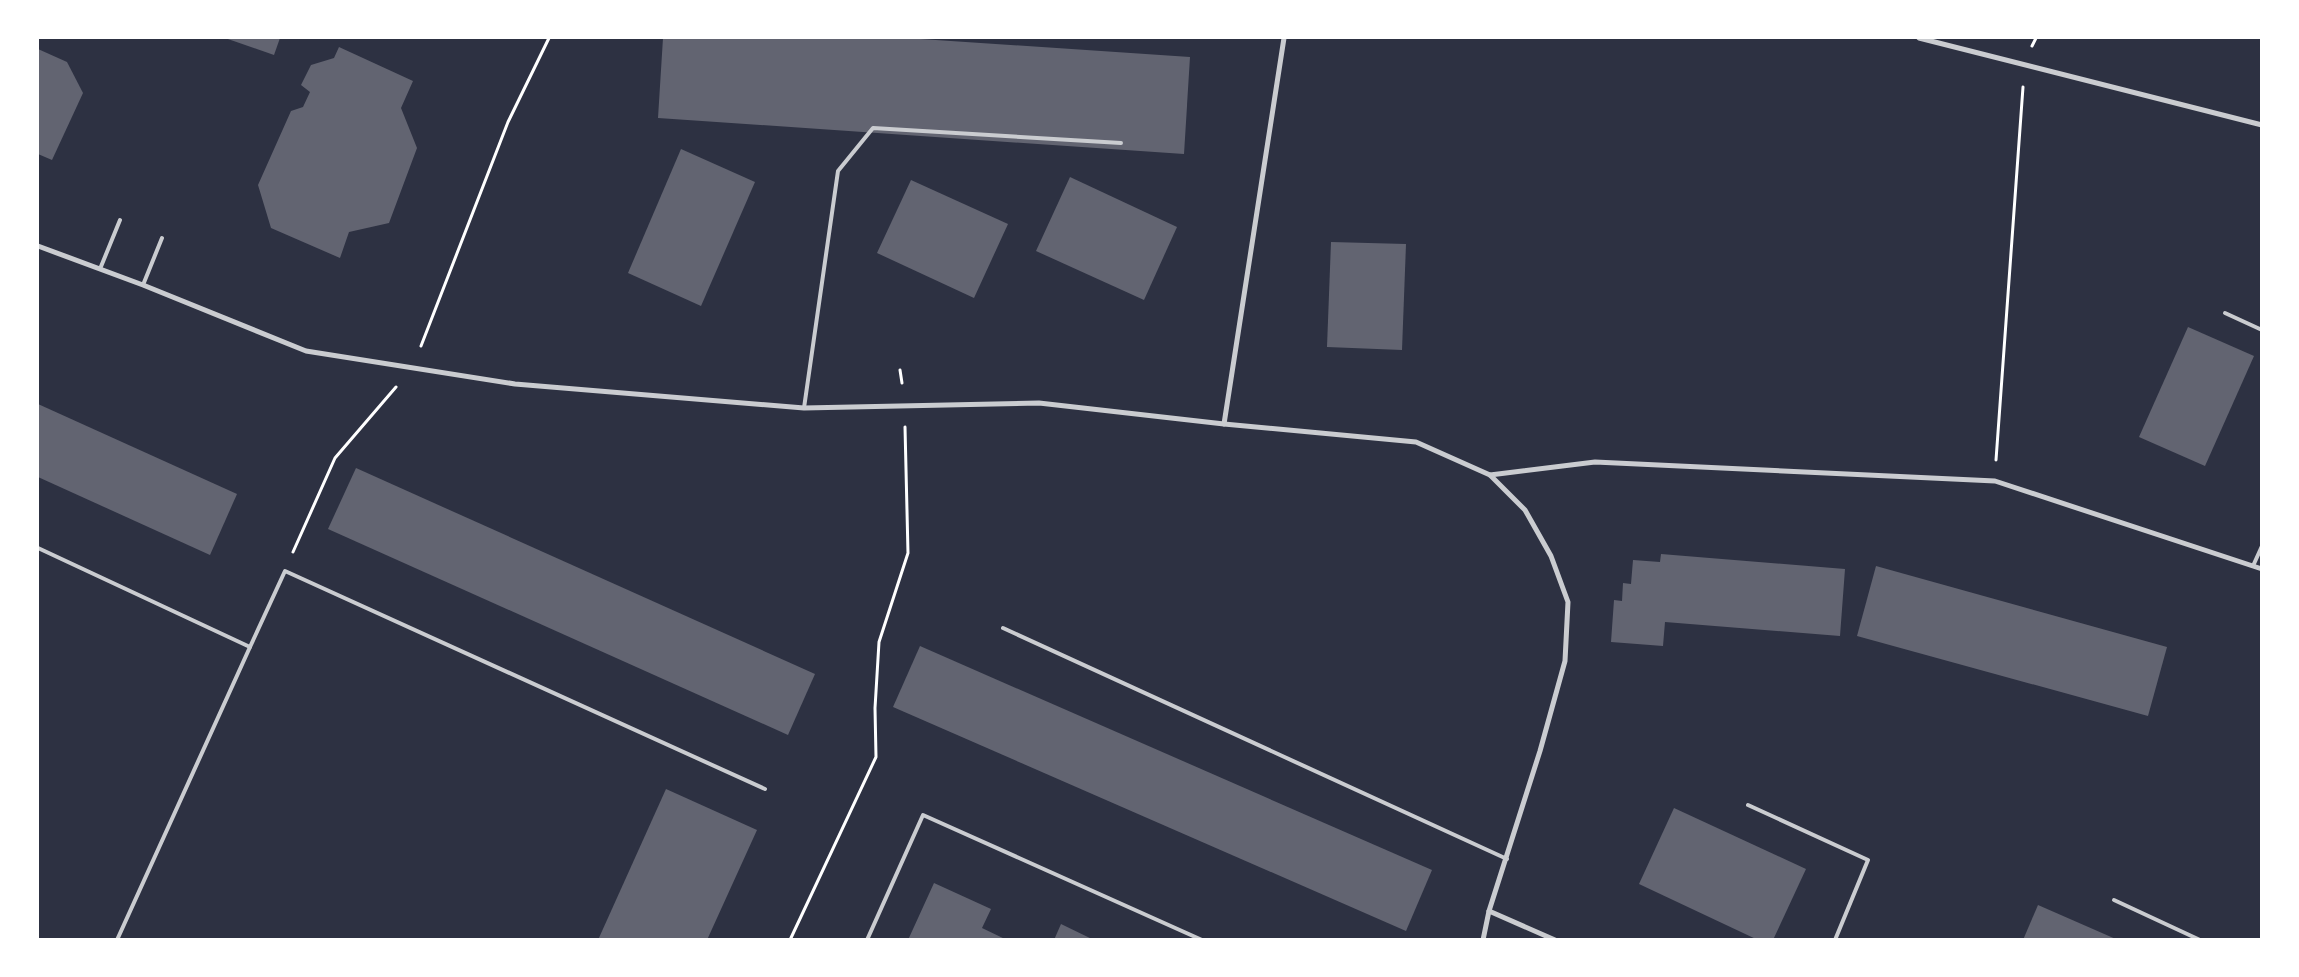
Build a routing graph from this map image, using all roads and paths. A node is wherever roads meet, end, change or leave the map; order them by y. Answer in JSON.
{"nodes":[{"id":1,"x":549,"y":38,"type":"edge"},
{"id":2,"x":1284,"y":38,"type":"edge"},
{"id":3,"x":1919,"y":38,"type":"edge"},
{"id":4,"x":2023,"y":85,"type":"dead end"},
{"id":5,"x":2262,"y":125,"type":"edge"},
{"id":6,"x":1121,"y":143,"type":"dead end"},
{"id":7,"x":120,"y":220,"type":"dead end"},
{"id":8,"x":162,"y":238,"type":"dead end"},
{"id":9,"x":38,"y":246,"type":"edge"},
{"id":10,"x":100,"y":269,"type":"junction"},
{"id":11,"x":143,"y":285,"type":"junction"},
{"id":12,"x":2225,"y":313,"type":"dead end"},
{"id":13,"x":2262,"y":330,"type":"edge"},
{"id":14,"x":413,"y":366,"type":"junction"},
{"id":15,"x":900,"y":370,"type":"dead end"},
{"id":16,"x":904,"y":406,"type":"junction"},
{"id":17,"x":804,"y":408,"type":"junction"},
{"id":18,"x":1224,"y":424,"type":"junction"},
{"id":19,"x":1490,"y":475,"type":"junction"},
{"id":20,"x":1995,"y":481,"type":"junction"},
{"id":21,"x":2262,"y":546,"type":"edge"},
{"id":22,"x":38,"y":548,"type":"edge"},
{"id":23,"x":2253,"y":566,"type":"junction"},
{"id":24,"x":2262,"y":569,"type":"edge"},
{"id":25,"x":285,"y":571,"type":"junction"},
{"id":26,"x":1003,"y":628,"type":"dead end"},
{"id":27,"x":250,"y":647,"type":"junction"},
{"id":28,"x":765,"y":789,"type":"dead end"},
{"id":29,"x":1748,"y":805,"type":"dead end"},
{"id":30,"x":1507,"y":859,"type":"junction"},
{"id":31,"x":2114,"y":900,"type":"dead end"},
{"id":32,"x":1489,"y":911,"type":"junction"},
{"id":33,"x":117,"y":940,"type":"edge"},
{"id":34,"x":790,"y":940,"type":"edge"},
{"id":35,"x":868,"y":940,"type":"edge"},
{"id":36,"x":1202,"y":940,"type":"edge"},
{"id":37,"x":1483,"y":940,"type":"edge"},
{"id":38,"x":1555,"y":940,"type":"edge"},
{"id":39,"x":1835,"y":940,"type":"edge"},
{"id":40,"x":2200,"y":940,"type":"edge"}],
"edges":[{"from":1,"to":14,"type":"path"},
{"from":2,"to":18,"type":"street"},
{"from":3,"to":5,"type":"street"},
{"from":4,"to":20,"type":"path"},
{"from":6,"to":17,"type":"lane"},
{"from":7,"to":10,"type":"lane"},
{"from":8,"to":11,"type":"lane"},
{"from":9,"to":10,"type":"street"},
{"from":10,"to":11,"type":"street"},
{"from":11,"to":14,"type":"street"},
{"from":12,"to":13,"type":"lane"},
{"from":14,"to":17,"type":"street"},
{"from":14,"to":25,"type":"path"},
{"from":15,"to":16,"type":"path"},
{"from":16,"to":17,"type":"street"},
{"from":16,"to":18,"type":"street"},
{"from":16,"to":34,"type":"path"},
{"from":18,"to":19,"type":"street"},
{"from":19,"to":20,"type":"street"},
{"from":19,"to":30,"type":"street"},
{"from":20,"to":23,"type":"street"},
{"from":21,"to":23,"type":"lane"},
{"from":22,"to":27,"type":"lane"},
{"from":23,"to":24,"type":"street"},
{"from":25,"to":27,"type":"lane"},
{"from":25,"to":28,"type":"lane"},
{"from":26,"to":30,"type":"lane"},
{"from":27,"to":33,"type":"lane"},
{"from":29,"to":39,"type":"lane"},
{"from":30,"to":32,"type":"street"},
{"from":31,"to":40,"type":"lane"},
{"from":32,"to":37,"type":"street"},
{"from":32,"to":38,"type":"street"},
{"from":35,"to":36,"type":"lane"}]}
